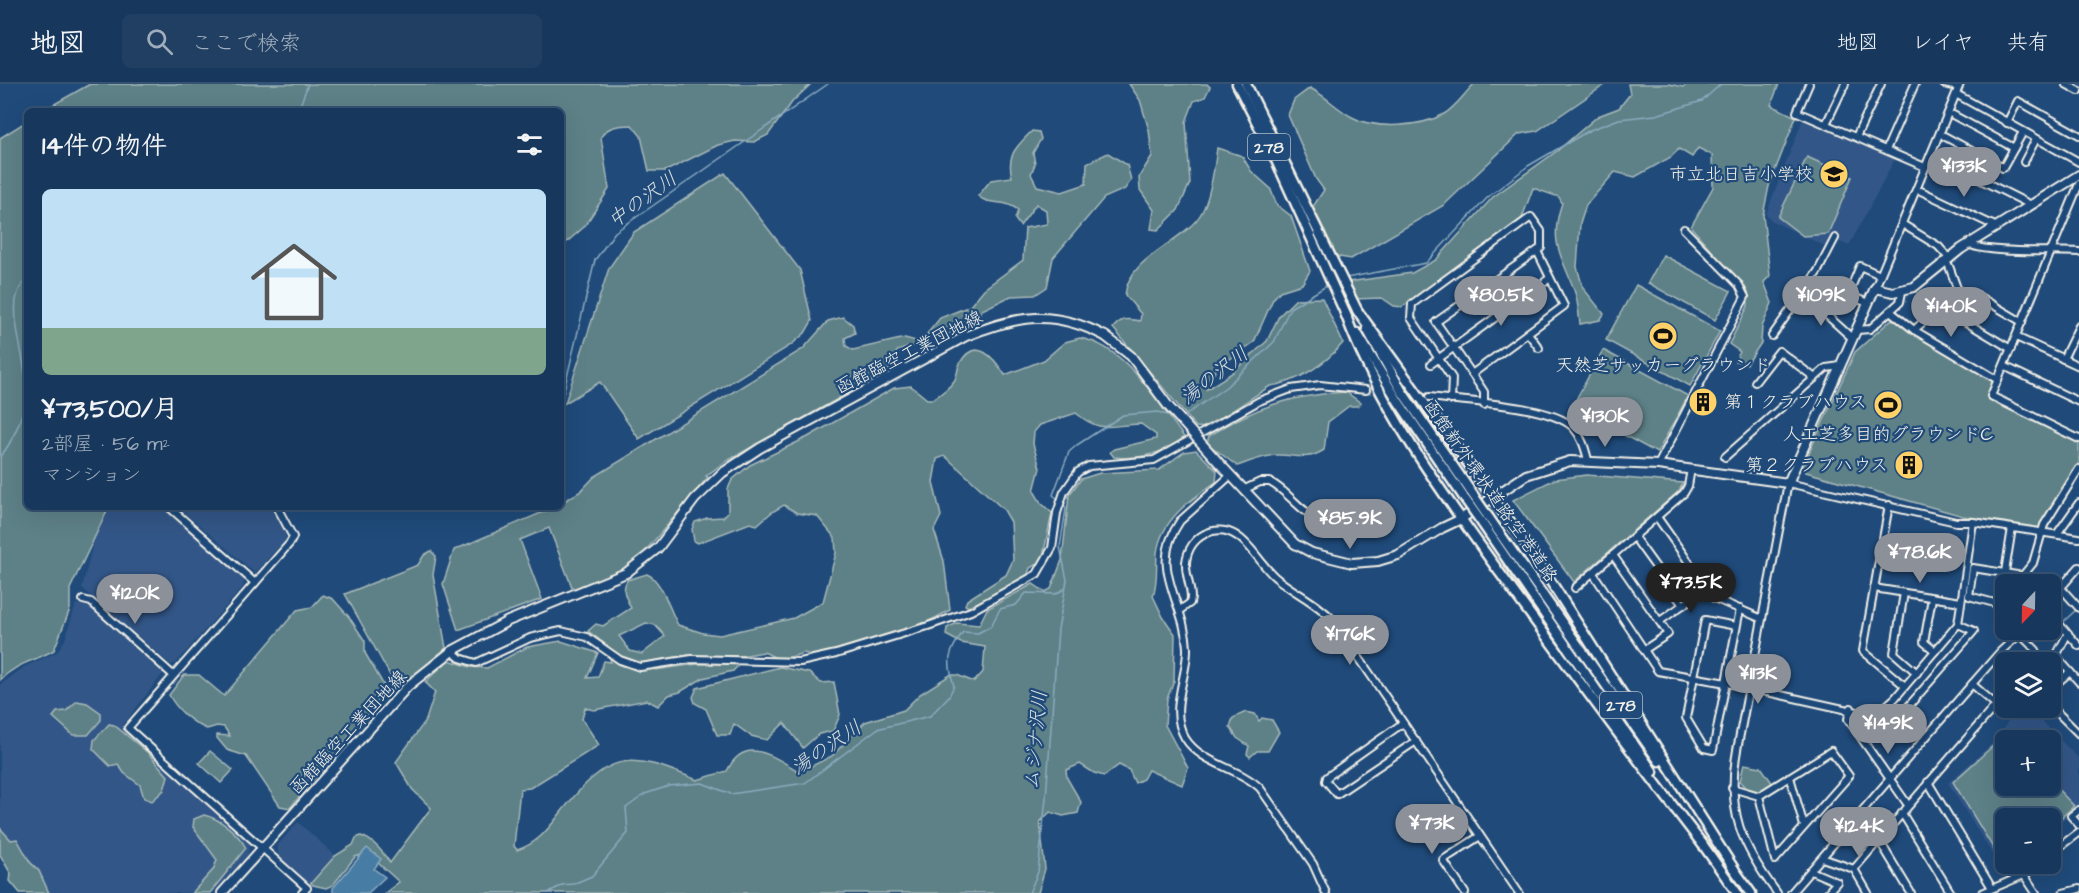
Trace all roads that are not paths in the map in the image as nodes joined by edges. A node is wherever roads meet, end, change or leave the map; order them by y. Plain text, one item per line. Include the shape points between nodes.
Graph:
1 (1237, 84) edge
2 (1246, 84) edge
3 (1809, 84) edge
4 (1845, 84) edge
5 (1881, 84) edge
6 (1915, 84) edge
7 (1944, 84) edge
8 (2066, 84) edge
9 (1958, 88) edge
10 (2079, 91) edge
11 (1953, 115) dead end
12 (2007, 123) junction
13 (1826, 124) junction
14 (2023, 132) junction
15 (2079, 135) edge
16 (1944, 136) dead end
17 (1856, 137) junction
18 (2036, 139) junction
19 (2014, 148) junction
20 (1886, 150) junction
21 (1935, 157) dead end
22 (2024, 162) dead end
23 (2079, 162) edge
24 (1925, 167) junction
25 (2079, 175) edge
26 (2079, 184) edge
27 (1921, 190) dead end
28 (2031, 205) junction
29 (1302, 208) junction
30 (1902, 224) junction
31 (1997, 227) junction
32 (1684, 229) dead end
33 (1835, 238) dead end
34 (1970, 244) junction
35 (2052, 250) junction
36 (1537, 251) junction
37 (2079, 252) edge
38 (1950, 263) junction
39 (1880, 275) junction
40 (1550, 278) junction
41 (1875, 288) junction
42 (1902, 291) junction
43 (1800, 298) junction
44 (1962, 302) junction
45 (1868, 303) junction
46 (1944, 309) junction
47 (1890, 311) junction
48 (2022, 322) junction
49 (2079, 326) edge
50 (1369, 328) junction
51 (1857, 330) junction
52 (1914, 330) junction
53 (1528, 333) junction
54 (1355, 335) junction
55 (1772, 336) dead end
56 (2016, 337) junction
57 (1853, 339) junction
58 (1453, 347) junction
59 (1539, 348) dead end
60 (2011, 349) junction
61 (1438, 358) junction
62 (2063, 359) junction
63 (1431, 364) dead end
64 (1841, 366) junction
65 (2004, 366) junction
66 (2079, 366) edge
67 (1472, 374) junction
68 (1815, 378) junction
69 (1998, 380) junction
70 (1755, 382) dead end
71 (1366, 390) tunnel mouth
72 (1429, 397) tunnel mouth
73 (1451, 400) junction
74 (2079, 402) edge
75 (1484, 405) junction
76 (2079, 439) edge
77 (1725, 458) dead end
78 (1588, 460) junction
79 (1658, 465) junction
80 (1691, 469) junction
81 (2079, 469) edge
82 (1231, 475) junction
83 (1788, 483) junction
84 (1245, 489) junction
85 (1468, 495) junction
86 (1492, 497) junction
87 (2079, 503) edge
88 (1889, 505) junction
89 (172, 510) edge
90 (279, 510) edge
91 (1350, 510) dead end
92 (1657, 517) junction
93 (1461, 519) junction
94 (1486, 520) junction
95 (1973, 522) junction
96 (2012, 528) junction
97 (2042, 532) junction
98 (2057, 534) junction
99 (1634, 537) junction
100 (2079, 537) edge
101 (1613, 555) junction
102 (2079, 567) edge
103 (2006, 572) junction
104 (1593, 573) junction
105 (2014, 574) edge
106 (2025, 574) edge
107 (255, 583) junction
108 (1575, 588) dead end
109 (1707, 588) junction
110 (1874, 588) junction
111 (2061, 588) joint
112 (1904, 593) junction
113 (1932, 598) junction
114 (83, 600) dead end
115 (1961, 602) junction
116 (1995, 603) edge
117 (1683, 605) junction
118 (2078, 607) edge
119 (1740, 609) junction
120 (1180, 610) junction
121 (1762, 619) junction
122 (1660, 621) junction
123 (1958, 624) junction
124 (1736, 626) junction
125 (2061, 626) edge
126 (2068, 633) junction
127 (2014, 640) edge
128 (2028, 640) edge
129 (2079, 646) edge
130 (1644, 650) junction
131 (452, 651) junction
132 (1935, 651) junction
133 (2035, 652) edge
134 (2070, 672) junction
135 (1917, 673) junction
136 (173, 675) junction
137 (1694, 677) junction
138 (2061, 680) edge
139 (1726, 682) junction
140 (2079, 682) edge
141 (1972, 684) junction
142 (1905, 686) junction
143 (1749, 687) junction
144 (1994, 704) joint
145 (1851, 708) junction
146 (1875, 716) junction
147 (2061, 716) edge
148 (1403, 723) junction
149 (2079, 734) edge
150 (1416, 741) junction
151 (1790, 777) junction
152 (1890, 779) junction
153 (1928, 782) junction
154 (1732, 788) junction
155 (1759, 796) junction
156 (1908, 805) junction
157 (2079, 810) edge
158 (1902, 813) junction
159 (2079, 825) edge
160 (1804, 826) junction
161 (2079, 832) edge
162 (1480, 836) junction
163 (1879, 840) junction
164 (1704, 845) junction
165 (2061, 846) edge
166 (263, 848) junction
167 (1822, 858) junction
168 (1734, 869) junction
169 (1854, 869) junction
170 (1810, 871) junction
171 (2024, 875) joint
172 (1992, 888) junction
173 (2079, 889) edge
174 (222, 893) edge
175 (302, 893) edge
176 (1326, 893) edge
177 (1465, 893) edge
178 (1519, 893) edge
179 (1737, 893) edge
180 (1751, 893) edge
181 (1777, 893) edge
182 (1791, 893) edge
183 (1827, 893) edge
184 (1868, 893) edge
185 (1911, 893) edge
186 (1951, 893) edge
187 (1982, 893) edge
188 (2036, 893) edge
189 (2063, 893) edge

1 - 29 highway, 278
2 - 29 highway, 278
3 - 13 street via 1797,112
4 - 13 street
5 - 17 street
6 - 20 street
7 - 9 street
8 - 10 street
9 - 12 street
9 - 24 street
11 - 19 street
12 - 14 street
12 - 15 street via 2019,101
13 - 17 street
14 - 18 street
14 - 19 street
16 - 19 street via 2003,168
17 - 20 street
18 - 22 street
18 - 23 street
20 - 24 street
21 - 28 street
24 - 30 street
25 - 28 main road
26 - 35 street
27 - 31 street
28 - 31 main road
29 - 50 highway, 278
29 - 54 highway, 278
30 - 38 street via 1938,246
30 - 39 street
31 - 34 main road
32 - 79 street via 1739,285 1744,297
33 - 43 street
34 - 35 street via 1976,248
34 - 38 main road
35 - 37 street
35 - 48 street
36 - 40 street
36 - 58 street via 1436,322
36 - 61 street via 1541,248 1541,231 1531,217 1412,304 1411,318
38 - 42 main road
38 - 44 street
39 - 41 street
39 - 45 street via 1860,266 1848,295
40 - 53 street via 1564,306
40 - 58 street
41 - 42 main road
41 - 45 main road
42 - 47 street via 1900,302
43 - 55 street
43 - 57 street via 1818,307
44 - 46 street
44 - 48 street via 1978,296
45 - 51 main road
46 - 52 street
46 - 60 street
47 - 51 street via 1870,329
47 - 52 street
48 - 56 street
49 - 62 street
50 - 85 highway, 函館新外環状道路;空港道路 / 278 via 1401,390
50 - 86 highway
51 - 57 main road
52 - 69 street
53 - 59 street
53 - 67 street
54 - 85 highway, 函館新外環状道路;空港道路 / 278
54 - 93 highway via 1385,400
56 - 60 street
56 - 62 street
57 - 64 main road
58 - 61 street
58 - 67 street
60 - 65 street
61 - 63 street
61 - 73 street via 1452,378
62 - 66 street
64 - 68 street via 1828,367
64 - 83 main road
65 - 69 street
65 - 74 street
67 - 75 street via 1484,392
68 - 70 street via 1779,351
68 - 77 street
69 - 76 street via 1991,396 1997,401
71 - 131 street via 1311,386 1274,394 1154,460 1089,466 1070,482 1061,498 1050,555 1030,580 961,616 818,659 692,659 640,667 620,660 587,637 561,631 530,638 476,663
72 - 73 street
73 - 75 street
75 - 78 street via 1536,411 1562,419 1581,438
78 - 79 main road, 函館臨空工業団地線
78 - 86 main road, 函館臨空工業団地線 via 1570,461 1526,475
79 - 80 main road, 函館臨空工業団地線
80 - 83 main road, 函館臨空工業団地線
80 - 92 street via 1686,490
81 - 97 street
82 - 84 main road, 函館臨空工業団地線
82 - 120 street via 1180,521 1171,538 1166,571
82 - 131 main road, 函館臨空工業団地線, bridge via 1169,407 1131,356 1105,336 1076,323 1028,317 998,323 966,336 722,472 695,499 658,548 626,573 507,621
83 - 88 street
83 - 121 street
84 - 91 street via 1270,482 1298,508 1313,516 1334,517
84 - 93 main road, 函館臨空工業団地線 via 1295,544 1312,554 1352,563 1398,555
85 - 94 highway, 函館新外環状道路;空港道路 / 278, bridge
86 - 93 main road, 函館臨空工業団地線
86 - 168 highway via 1614,676
87 - 98 street
88 - 95 street via 1956,522
88 - 110 street
89 - 107 street
90 - 107 street via 293,537
92 - 99 street
92 - 109 street
93 - 164 highway via 1586,694
94 - 164 highway, 函館新外環状道路;空港道路 / 278
94 - 168 highway, 函館新外環状道路;空港道路 / 278
95 - 96 street
95 - 115 street
96 - 97 street
96 - 103 street
97 - 98 street
97 - 106 street via 2033,563
98 - 100 street
99 - 101 street
99 - 117 street
101 - 104 street
101 - 122 street
102 - 111 street
103 - 105 street
103 - 116 street via 1974,567 1969,594
104 - 108 street
104 - 130 street
107 - 136 street
109 - 117 street
109 - 119 street via 1714,598
110 - 112 street
110 - 142 street via 1863,651
111 - 118 street
112 - 113 street
112 - 135 street via 1894,652
113 - 115 street
113 - 132 street via 1924,642
114 - 136 street via 91,602
115 - 123 street
117 - 122 street
119 - 121 street
119 - 124 street
120 - 148 street via 1191,598 1186,568 1191,545 1208,531 1237,536 1276,578 1334,621
120 - 176 street via 1187,653 1178,706 1183,734 1199,753 1237,771 1260,788 1313,864
121 - 143 street
122 - 130 street via 1668,634
123 - 132 street
123 - 146 street via 1974,631 1893,724
124 - 137 street via 1705,620
124 - 139 street
125 - 126 street
126 - 129 street
126 - 134 street via 2056,656
127 - 141 street
128 - 133 street
130 - 137 street via 1658,670
131 - 166 main road, 函館臨空工業団地線 via 408,686
132 - 135 street
134 - 138 street
134 - 140 street
135 - 142 street
136 - 166 street via 128,728
137 - 139 street
137 - 139 street via 1686,718 1704,748 1713,750
139 - 143 street
141 - 144 street
141 - 152 street
142 - 146 street
143 - 145 street
143 - 154 street
144 - 153 street
145 - 146 street
145 - 152 street via 1848,719
147 - 149 street
148 - 150 street
148 - 150 street via 1326,781 1337,794
150 - 162 street
151 - 155 street
151 - 160 street
151 - 160 street via 1831,751 1849,776
152 - 156 street
152 - 167 street
153 - 156 street
153 - 172 street
154 - 155 street
154 - 181 street via 1746,847
155 - 160 street via 1776,860
156 - 158 street
157 - 159 street via 2072,816
158 - 163 street
158 - 186 street
161 - 165 street
162 - 177 street via 1443,860
162 - 178 street
163 - 169 street
163 - 185 street
164 - 179 highway, 函館新外環状道路;空港道路 / 278
166 - 174 main road, 函館臨空工業団地線
166 - 175 street via 307,888
167 - 169 street
167 - 170 street
168 - 180 highway, 函館新外環状道路;空港道路 / 278
169 - 184 street
170 - 182 street
170 - 183 street via 1837,882
171 - 172 street
171 - 188 street
172 - 187 street
173 - 189 street

